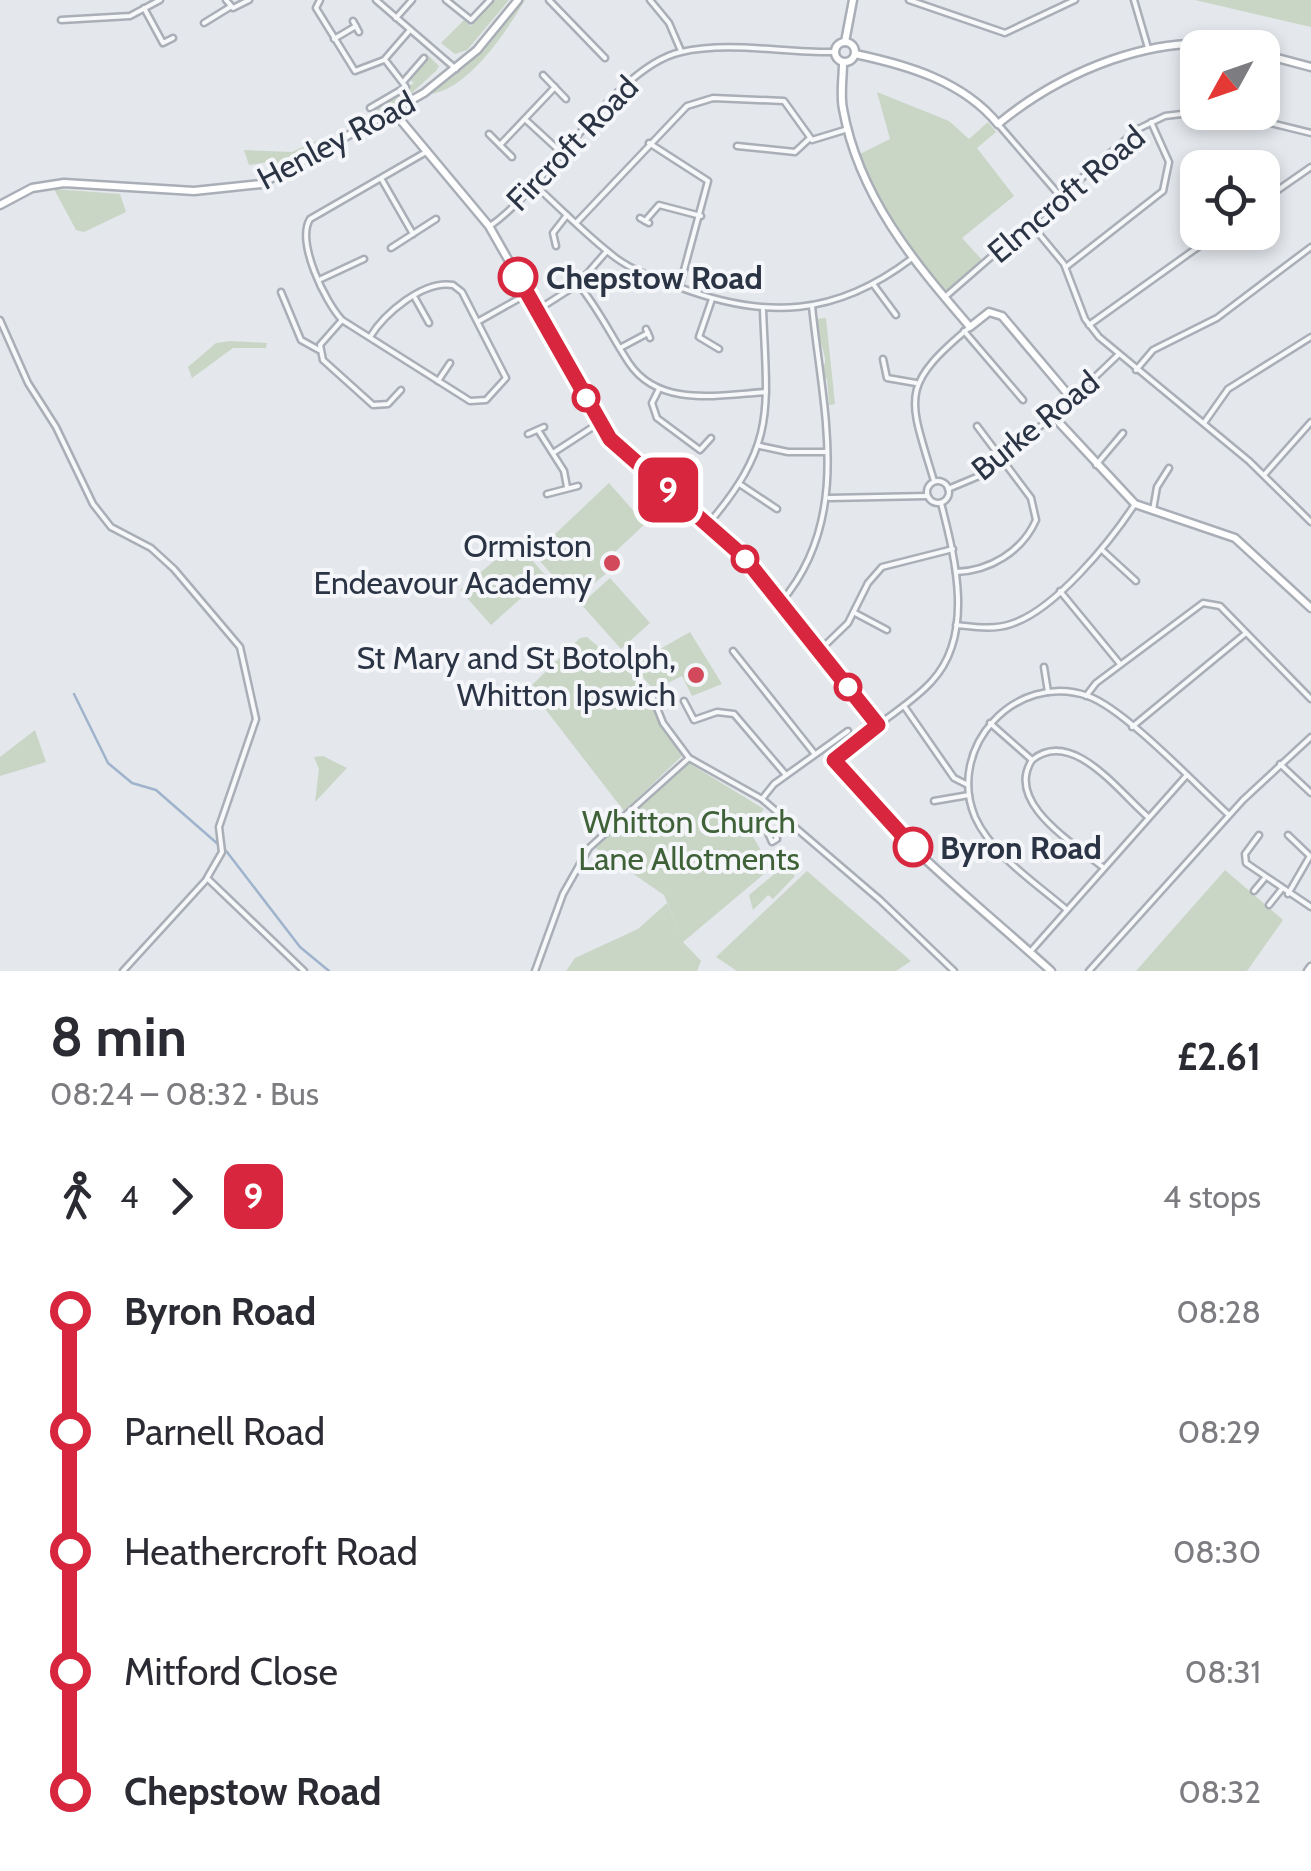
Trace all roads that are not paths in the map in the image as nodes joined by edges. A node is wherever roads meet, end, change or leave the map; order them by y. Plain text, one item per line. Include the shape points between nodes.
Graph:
1 (160, 0) edge
2 (226, 0) edge
3 (249, 0) edge
4 (320, 0) edge
5 (376, 0) edge
6 (412, 0) edge
7 (446, 0) edge
8 (490, 0) edge
9 (518, 0) edge
10 (549, 0) edge
11 (650, 0) edge
12 (663, 0) edge
13 (853, 0) edge
14 (911, 0) edge
15 (1075, 0) edge
16 (1134, 0) edge
17 (657, 6) junction
18 (230, 7) junction
19 (144, 8) junction
20 (396, 18) junction
21 (61, 20) dead end
22 (204, 23) dead end
23 (356, 26) dead end
24 (410, 30) junction
25 (173, 38) dead end
26 (334, 39) junction
27 (845, 42) junction
28 (1180, 45) edge
29 (1148, 48) junction
30 (681, 52) junction
31 (834, 52) junction
32 (855, 54) junction
33 (424, 58) dead end
34 (605, 58) dead end
35 (1280, 59) edge
36 (384, 60) junction
37 (843, 63) junction
38 (1311, 67) edge
39 (456, 69) junction
40 (543, 75) dead end
41 (404, 80) junction
42 (555, 87) junction
43 (566, 99) dead end
44 (370, 108) dead end
45 (393, 110) junction
46 (1180, 116) edge
47 (526, 120) junction
48 (1151, 122) junction
49 (998, 124) junction
50 (1280, 125) edge
51 (848, 130) junction
52 (1311, 132) edge
53 (489, 134) dead end
54 (809, 139) junction
55 (648, 143) junction
56 (500, 145) junction
57 (738, 146) dead end
58 (426, 152) junction
59 (564, 154) junction
60 (512, 157) dead end
61 (1311, 166) edge
62 (382, 180) junction
63 (536, 186) junction
64 (1280, 188) edge
65 (1060, 196) junction
66 (0, 205) edge
67 (568, 215) junction
68 (701, 216) junction
69 (436, 219) dead end
70 (645, 220) dead end
71 (576, 223) junction
72 (1030, 223) junction
73 (489, 226) junction
74 (412, 234) junction
75 (556, 246) dead end
76 (391, 248) dead end
77 (1311, 248) edge
78 (1194, 250) edge
79 (607, 251) junction
80 (911, 258) junction
81 (364, 259) dead end
82 (1066, 268) junction
83 (321, 279) junction
84 (578, 284) junction
85 (873, 284) junction
86 (680, 287) junction
87 (527, 294) junction
88 (280, 296) dead end
89 (945, 297) junction
90 (415, 298) junction
91 (712, 299) junction
92 (812, 306) junction
93 (764, 308) junction
94 (536, 310) junction
95 (896, 315) dead end
96 (0, 320) edge
97 (342, 320) junction
98 (478, 321) junction
99 (429, 323) dead end
100 (1088, 325) junction
101 (967, 329) junction
102 (648, 333) dead end
103 (1311, 336) edge
104 (370, 337) junction
105 (620, 348) junction
106 (719, 348) dead end
107 (319, 350) junction
108 (1118, 355) junction
109 (882, 359) dead end
110 (450, 363) dead end
111 (1136, 370) junction
112 (438, 381) junction
113 (916, 383) junction
114 (659, 389) junction
115 (401, 390) dead end
116 (766, 392) junction
117 (396, 396) junction
118 (1072, 399) junction
119 (403, 400) dead end
120 (1023, 400) dead end
121 (1053, 416) junction
122 (599, 422) junction
123 (1311, 422) edge
124 (1203, 425) junction
125 (977, 426) dead end
126 (528, 434) dead end
127 (1122, 434) dead end
128 (711, 438) dead end
129 (760, 446) junction
130 (826, 452) junction
131 (552, 454) junction
132 (1002, 460) junction
133 (1096, 465) junction
134 (1169, 468) dead end
135 (1264, 475) junction
136 (934, 482) junction
137 (741, 485) junction
138 (578, 486) dead end
139 (567, 487) junction
140 (948, 489) junction
141 (547, 494) dead end
142 (927, 496) junction
143 (828, 498) junction
144 (941, 503) junction
145 (1135, 504) junction
146 (777, 509) dead end
147 (1153, 513) junction
148 (1311, 522) edge
149 (709, 523) junction
150 (952, 549) junction
151 (1102, 550) junction
152 (956, 572) junction
153 (1136, 581) dead end
154 (1059, 590) junction
155 (781, 602) junction
156 (1311, 608) edge
157 (855, 613) junction
158 (956, 625) junction
159 (886, 630) dead end
160 (1246, 633) junction
161 (733, 650) dead end
162 (820, 651) junction
163 (1120, 664) junction
164 (1044, 666) dead end
165 (1048, 692) junction
166 (1086, 696) junction
167 (652, 698) dead end
168 (1311, 699) edge
169 (684, 702) dead end
170 (904, 706) junction
171 (990, 723) junction
172 (878, 725) junction
173 (1132, 727) junction
174 (848, 731) dead end
175 (1311, 737) edge
176 (826, 752) junction
177 (814, 753) junction
178 (688, 758) junction
179 (834, 760) junction
180 (1032, 760) junction
181 (1280, 764) junction
182 (786, 775) junction
183 (1186, 776) junction
184 (968, 785) junction
185 (1311, 793) edge
186 (969, 795) junction
187 (762, 798) junction
188 (934, 801) dead end
189 (1229, 815) junction
190 (1148, 818) junction
191 (782, 829) dead end
192 (776, 833) dead end
193 (1259, 835) dead end
194 (1288, 836) dead end
195 (1104, 868) junction
196 (208, 878) junction
197 (1264, 879) junction
198 (1281, 890) junction
199 (1254, 891) dead end
200 (1288, 894) junction
201 (1269, 905) dead end
202 (1311, 907) edge
203 (1066, 910) junction
204 (1030, 952) junction
205 (123, 971) edge
206 (304, 971) edge
207 (535, 971) edge
208 (954, 971) edge
209 (1051, 971) edge
210 (1089, 971) edge

1 - 19 street
2 - 18 street
3 - 18 street
4 - 26 street via 315,7
5 - 20 street
6 - 20 street
7 - 8 street via 471,20
9 - 39 street, Henley Road
10 - 34 street
11 - 17 street
12 - 17 street
13 - 27 street
14 - 15 street via 1005,33
16 - 29 street
17 - 30 street
18 - 22 street
19 - 21 street via 107,20
19 - 25 street via 164,43
20 - 24 street
23 - 26 street
24 - 36 street
24 - 39 street
26 - 36 street via 355,71
27 - 31 street
27 - 32 street
28 - 29 street
29 - 49 street via 1037,96
30 - 31 street, Fircroft Road
30 - 59 street, Fircroft Road via 637,74
31 - 37 street
32 - 37 street
32 - 49 street via 905,66 957,90
33 - 41 street
35 - 38 street
36 - 41 street
37 - 51 street
39 - 45 street, Henley Road
40 - 42 street
41 - 44 street via 405,88
42 - 43 street
42 - 47 street
45 - 58 street
45 - 66 street, Henley Road via 254,187 130,190 64,183 32,188
46 - 48 street, Elmcroft Road
47 - 56 street
47 - 59 street
48 - 65 street, Elmcroft Road
48 - 82 street via 1168,162 1163,191
49 - 65 street
50 - 52 street
51 - 54 street
51 - 80 street via 882,214
53 - 56 street
54 - 55 street via 784,101 713,98 683,108
54 - 57 street via 795,152
55 - 68 street via 705,176
55 - 71 street
56 - 60 street
58 - 62 street
58 - 73 street
59 - 63 street, Fircroft Road
61 - 64 street
62 - 74 street
62 - 83 street via 308,222 305,238
63 - 67 street
63 - 73 street, Fircroft Road
65 - 72 street, Elmcroft Road
67 - 71 street
67 - 75 street via 553,233
68 - 70 street via 660,205
68 - 86 street
69 - 74 street
71 - 79 street
72 - 82 street
72 - 89 street, Elmcroft Road
73 - 87 street
74 - 76 street
77 - 111 street via 1217,318 1153,350
78 - 100 street
79 - 84 street
79 - 86 street
80 - 85 street
80 - 89 street
81 - 83 street
82 - 100 street
83 - 97 street
84 - 94 street
84 - 105 street
85 - 92 street
85 - 95 street
86 - 91 street
87 - 94 street
87 - 98 street
88 - 107 street via 302,342
89 - 101 street
90 - 98 street via 453,285
90 - 99 street
90 - 104 street via 384,317
91 - 93 street
91 - 106 street via 699,334
92 - 93 street
92 - 130 street
93 - 116 street
94 - 122 street
96 - 196 street via 93,504 111,526 174,569 240,647 256,719 219,827 222,852
97 - 104 street
97 - 107 street
98 - 112 street via 505,370 503,385 474,402
100 - 108 street
101 - 113 street
101 - 118 street via 994,311
101 - 120 street
102 - 105 street
103 - 124 street via 1228,389
104 - 112 street
105 - 114 street via 634,370
107 - 117 street via 368,402 384,406
108 - 111 street
108 - 118 street, Burke Road
109 - 113 street via 887,378
110 - 112 street
111 - 124 street
113 - 136 street via 914,410
114 - 116 street via 695,396
114 - 128 street via 652,403 657,418 700,450
115 - 117 street
116 - 129 street
117 - 119 street
118 - 121 street, Burke Road
121 - 132 street, Burke Road
121 - 133 street
122 - 131 street
122 - 149 street via 620,450
123 - 135 street
124 - 135 street
125 - 132 street
126 - 131 street via 541,429
127 - 133 street
129 - 130 street
129 - 137 street
130 - 143 street
131 - 139 street
132 - 140 street, Burke Road
132 - 152 street via 1033,501 1035,524 998,561
133 - 145 street
134 - 147 street via 1156,489
135 - 148 street
136 - 140 street
136 - 142 street
137 - 146 street
137 - 149 street
138 - 139 street
139 - 141 street via 556,497
140 - 144 street
142 - 143 street
142 - 144 street
143 - 155 street via 820,540
144 - 150 street
145 - 147 street
145 - 151 street
147 - 156 street via 1235,538
149 - 155 street
150 - 152 street
150 - 157 street via 882,566
151 - 153 street
151 - 154 street
152 - 158 street
154 - 158 street via 1010,625
154 - 163 street
155 - 162 street
157 - 159 street
157 - 162 street
158 - 170 street via 942,667
160 - 163 street via 1215,603 1199,603
160 - 168 street
160 - 173 street
161 - 177 street
162 - 172 street
163 - 166 street
164 - 165 street
165 - 166 street
165 - 171 street via 1014,703
166 - 173 street
167 - 178 street
169 - 182 street via 694,720 734,714
170 - 172 street
170 - 184 street via 954,778
171 - 180 street
171 - 184 street via 973,751
172 - 179 street
173 - 183 street
174 - 176 street
175 - 181 street
176 - 177 street
176 - 179 street
177 - 182 street
178 - 187 street
178 - 207 street via 589,848 563,894
179 - 204 street via 896,833
180 - 190 street via 1052,748 1070,750
180 - 195 street via 1024,780 1030,801
181 - 185 street
181 - 189 street
182 - 187 street
183 - 189 street
183 - 190 street
184 - 186 street
186 - 188 street
186 - 203 street via 989,840
187 - 208 street
189 - 210 street
190 - 195 street
191 - 192 street
193 - 197 street via 1244,858
194 - 200 street via 1310,856
195 - 203 street
196 - 205 street
196 - 206 street
197 - 198 street
197 - 199 street
198 - 200 street
198 - 201 street
200 - 202 street
203 - 204 street
204 - 209 street

